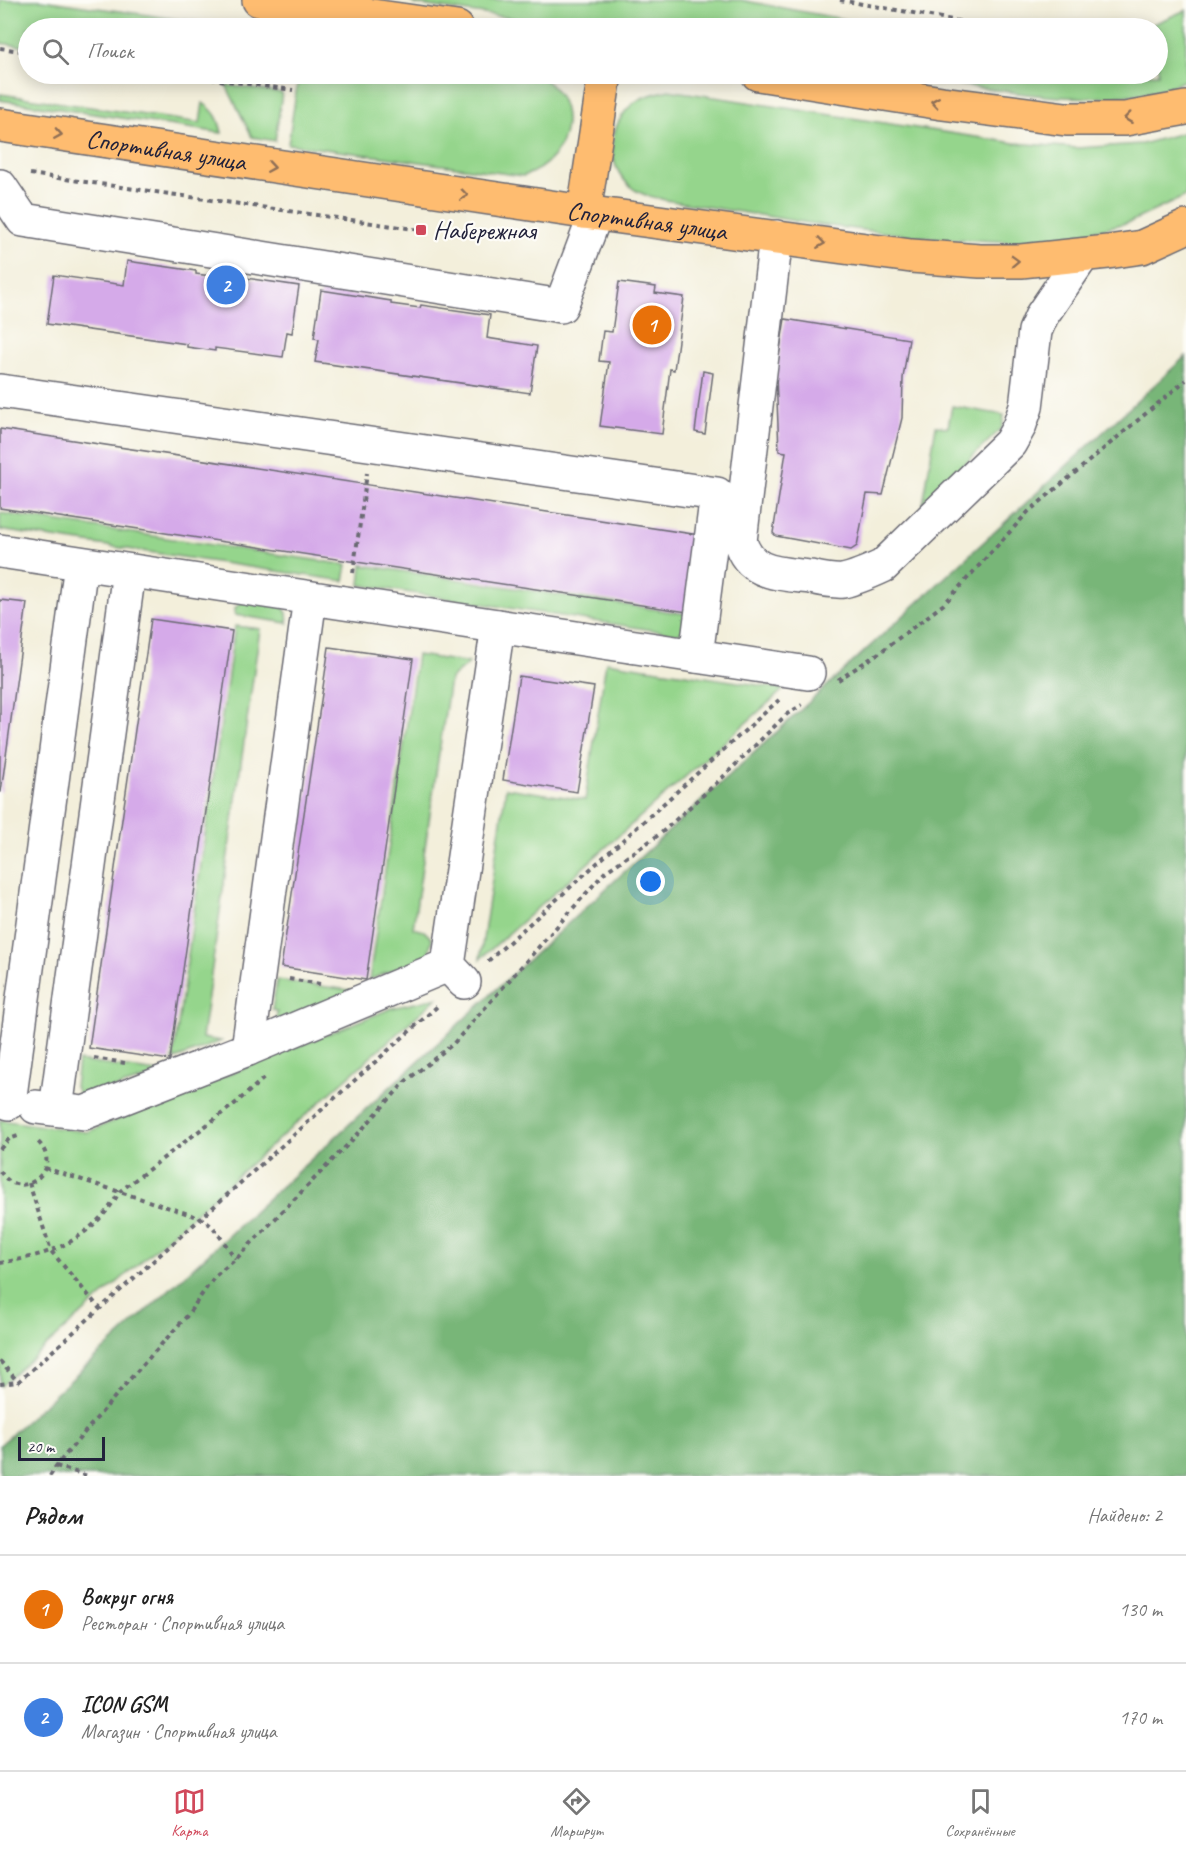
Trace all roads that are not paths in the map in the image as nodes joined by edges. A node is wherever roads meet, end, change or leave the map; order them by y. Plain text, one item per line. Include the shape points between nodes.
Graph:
1 (259, 0) edge
2 (394, 10) edge
3 (422, 18) edge
4 (604, 84) edge
5 (821, 84) edge
6 (1186, 108) edge
7 (0, 125) edge
8 (11, 180) edge
9 (590, 213) junction
10 (1186, 227) edge
11 (776, 237) junction
12 (1083, 255) junction
13 (0, 391) edge
14 (0, 551) edge
15 (81, 564) junction
16 (129, 571) junction
17 (310, 598) junction
18 (498, 626) junction
19 (696, 656) junction
20 (816, 686) road end
21 (7, 1058) edge
22 (259, 1061) junction
23 (62, 1066) junction
24 (4, 1102) edge
25 (56, 1109) junction

1 - 2 main road
2 - 3 main road
4 - 9 main road
6 -> 5 main road via 1125,119 1066,119
7 -> 9 main road, Спортивная улица
8 - 9 lane via 23,220 561,306
9 - 11 main road, Спортивная улица
10 - 12 main road, Спортивная улица via 1143,247
11 -> 12 main road, Спортивная улица via 911,256 980,261
11 - 12 lane via 740,541 753,564 768,572 840,581 883,566 1010,443 1026,407 1035,332 1042,315
13 - 19 lane via 717,494
14 - 15 lane
15 - 16 lane
15 - 21 lane
16 - 17 lane
16 - 23 lane
17 - 18 lane
17 - 22 lane
18 - 19 lane
18 - 22 lane via 456,974
19 - 20 lane
21 - 23 lane
21 - 24 lane
22 - 25 lane via 84,1113
23 - 25 lane
24 - 25 lane

